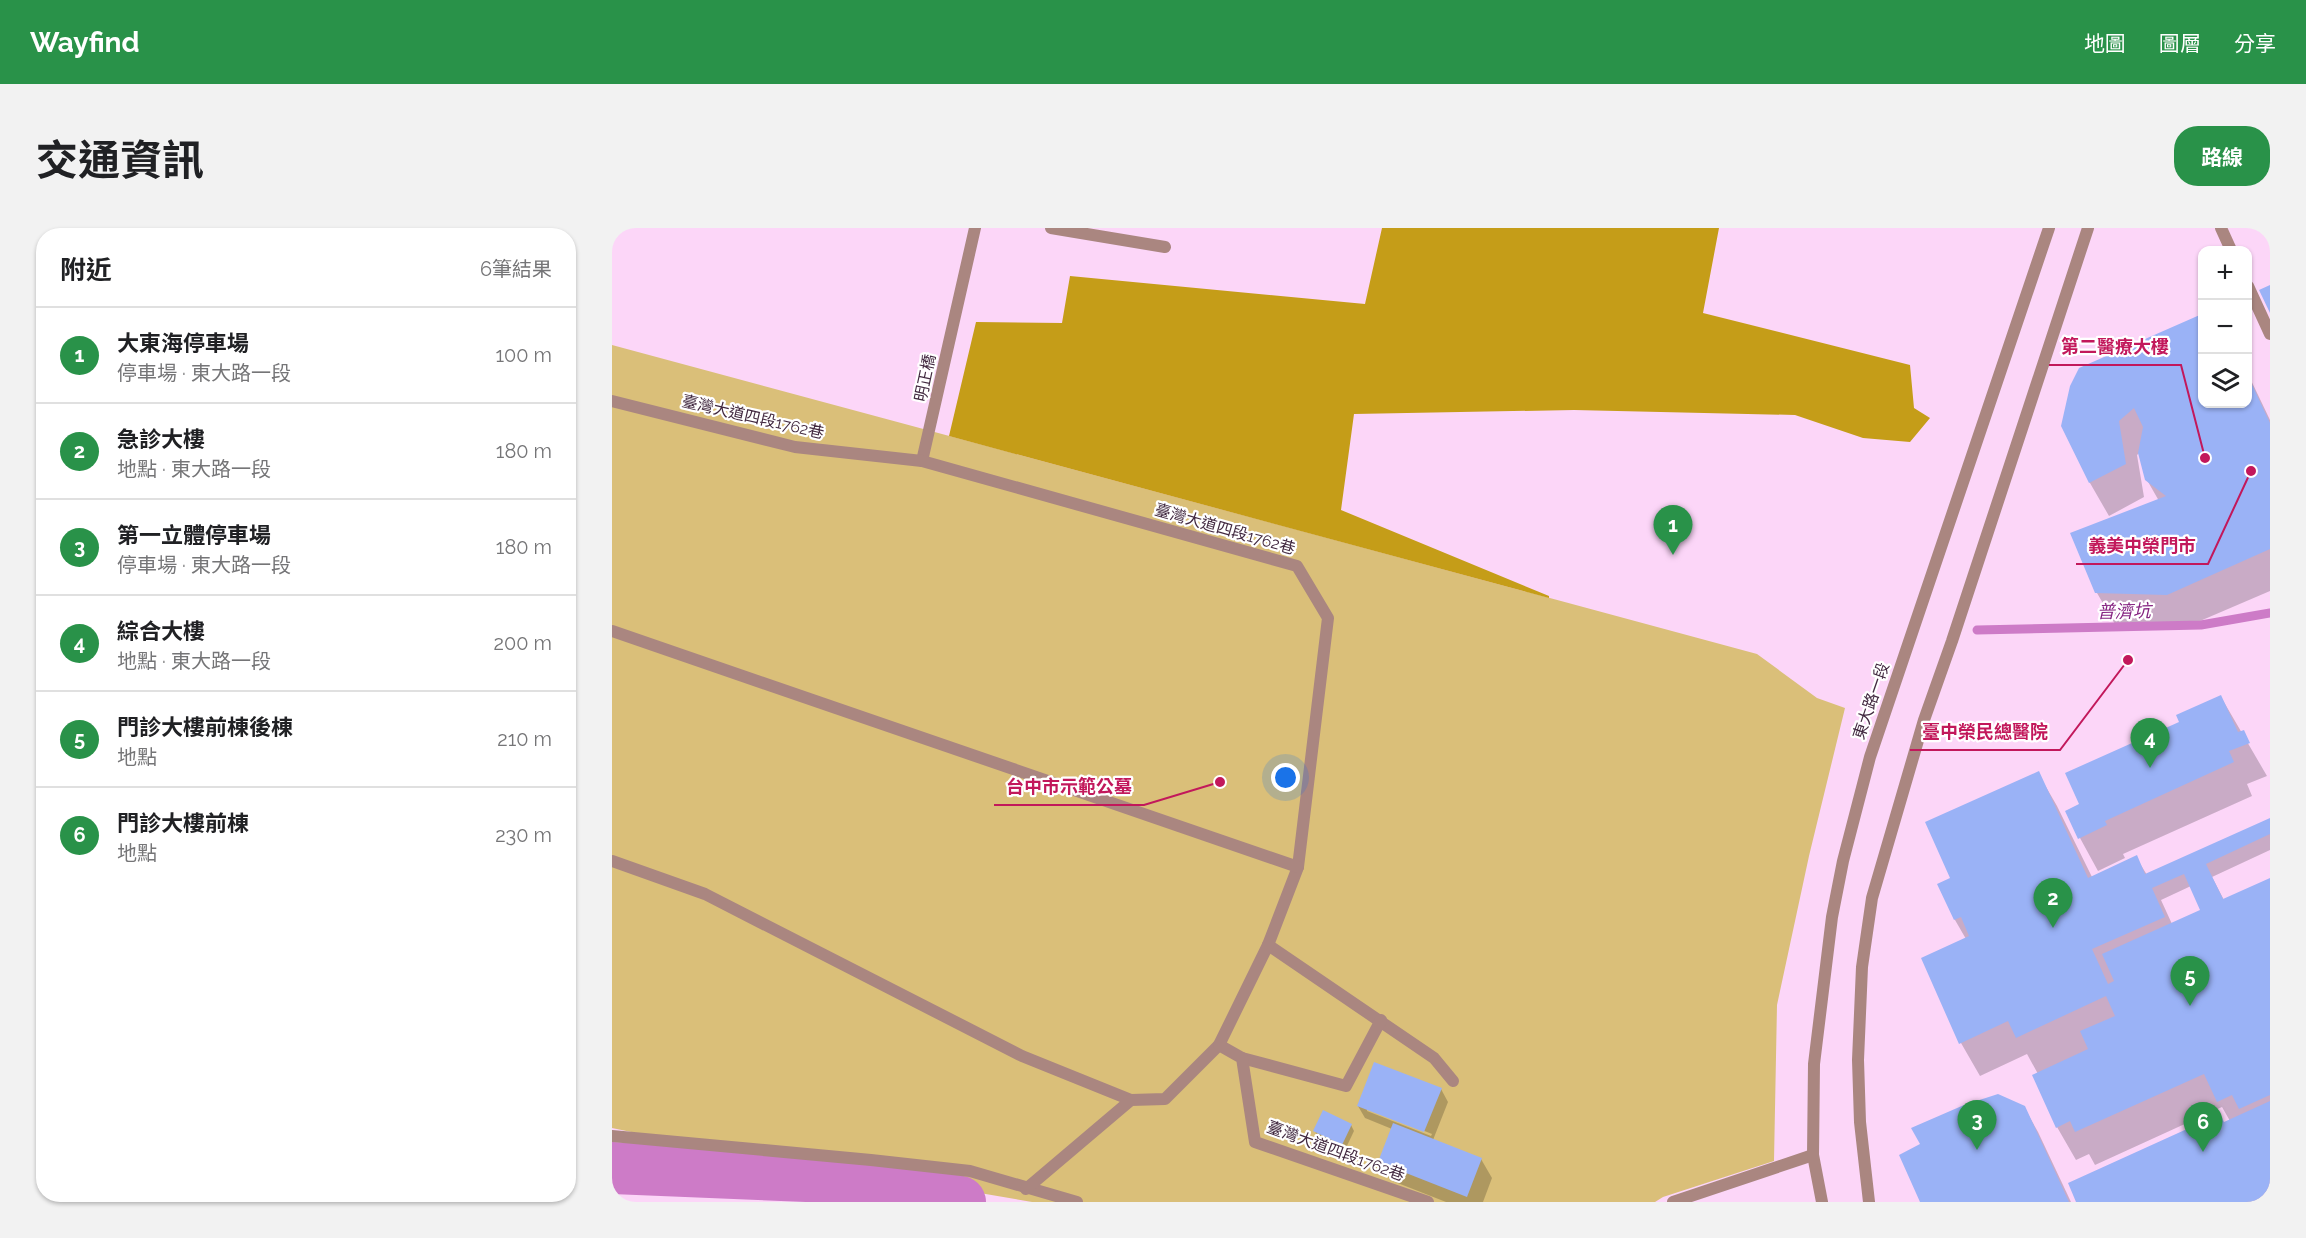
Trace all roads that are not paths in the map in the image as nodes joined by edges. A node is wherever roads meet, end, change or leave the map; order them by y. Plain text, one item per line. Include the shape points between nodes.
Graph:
1 (975, 228) edge
2 (1051, 228) edge
3 (2049, 228) edge
4 (2088, 228) edge
5 (2221, 228) edge
6 (2229, 246) edge
7 (1165, 247) dead end
8 (2252, 296) edge
9 (2270, 334) edge
10 (612, 401) edge
11 (922, 461) junction
12 (612, 631) edge
13 (612, 861) edge
14 (1298, 867) junction
15 (1268, 945) junction
16 (1381, 1020) junction
17 (1220, 1045) junction
18 (1242, 1058) junction
19 (1454, 1081) dead end
20 (1131, 1100) junction
21 (612, 1136) edge
22 (1813, 1155) junction
23 (1026, 1189) junction
24 (1077, 1202) edge
25 (1428, 1202) edge
26 (1673, 1202) edge
27 (1822, 1202) edge
28 (1869, 1202) edge

1 - 11 street, 明正橋
2 - 7 street
3 - 22 street, 東大路一段 via 1870,757 1832,917 1814,1064
4 - 28 street via 1924,720 1872,898 1862,967 1858,1060
5 - 6 street
8 - 9 street
10 - 11 street, 臺灣大道四段1762巷 via 795,447
11 - 14 street, 臺灣大道四段1762巷 via 1297,566 1328,618
12 - 14 street
13 - 20 street via 705,894 1022,1056
14 - 15 street, 臺灣大道四段1762巷
15 - 16 street
15 - 17 street, 臺灣大道四段1762巷
16 - 18 street via 1346,1086
16 - 19 street via 1434,1058
17 - 18 street
17 - 20 street, 臺灣大道四段1762巷 via 1165,1099
18 - 25 street, 臺灣大道四段1762巷 via 1255,1142
20 - 23 street
21 - 23 street via 970,1171
22 - 26 street
22 - 27 street, 東大路一段
23 - 24 street

